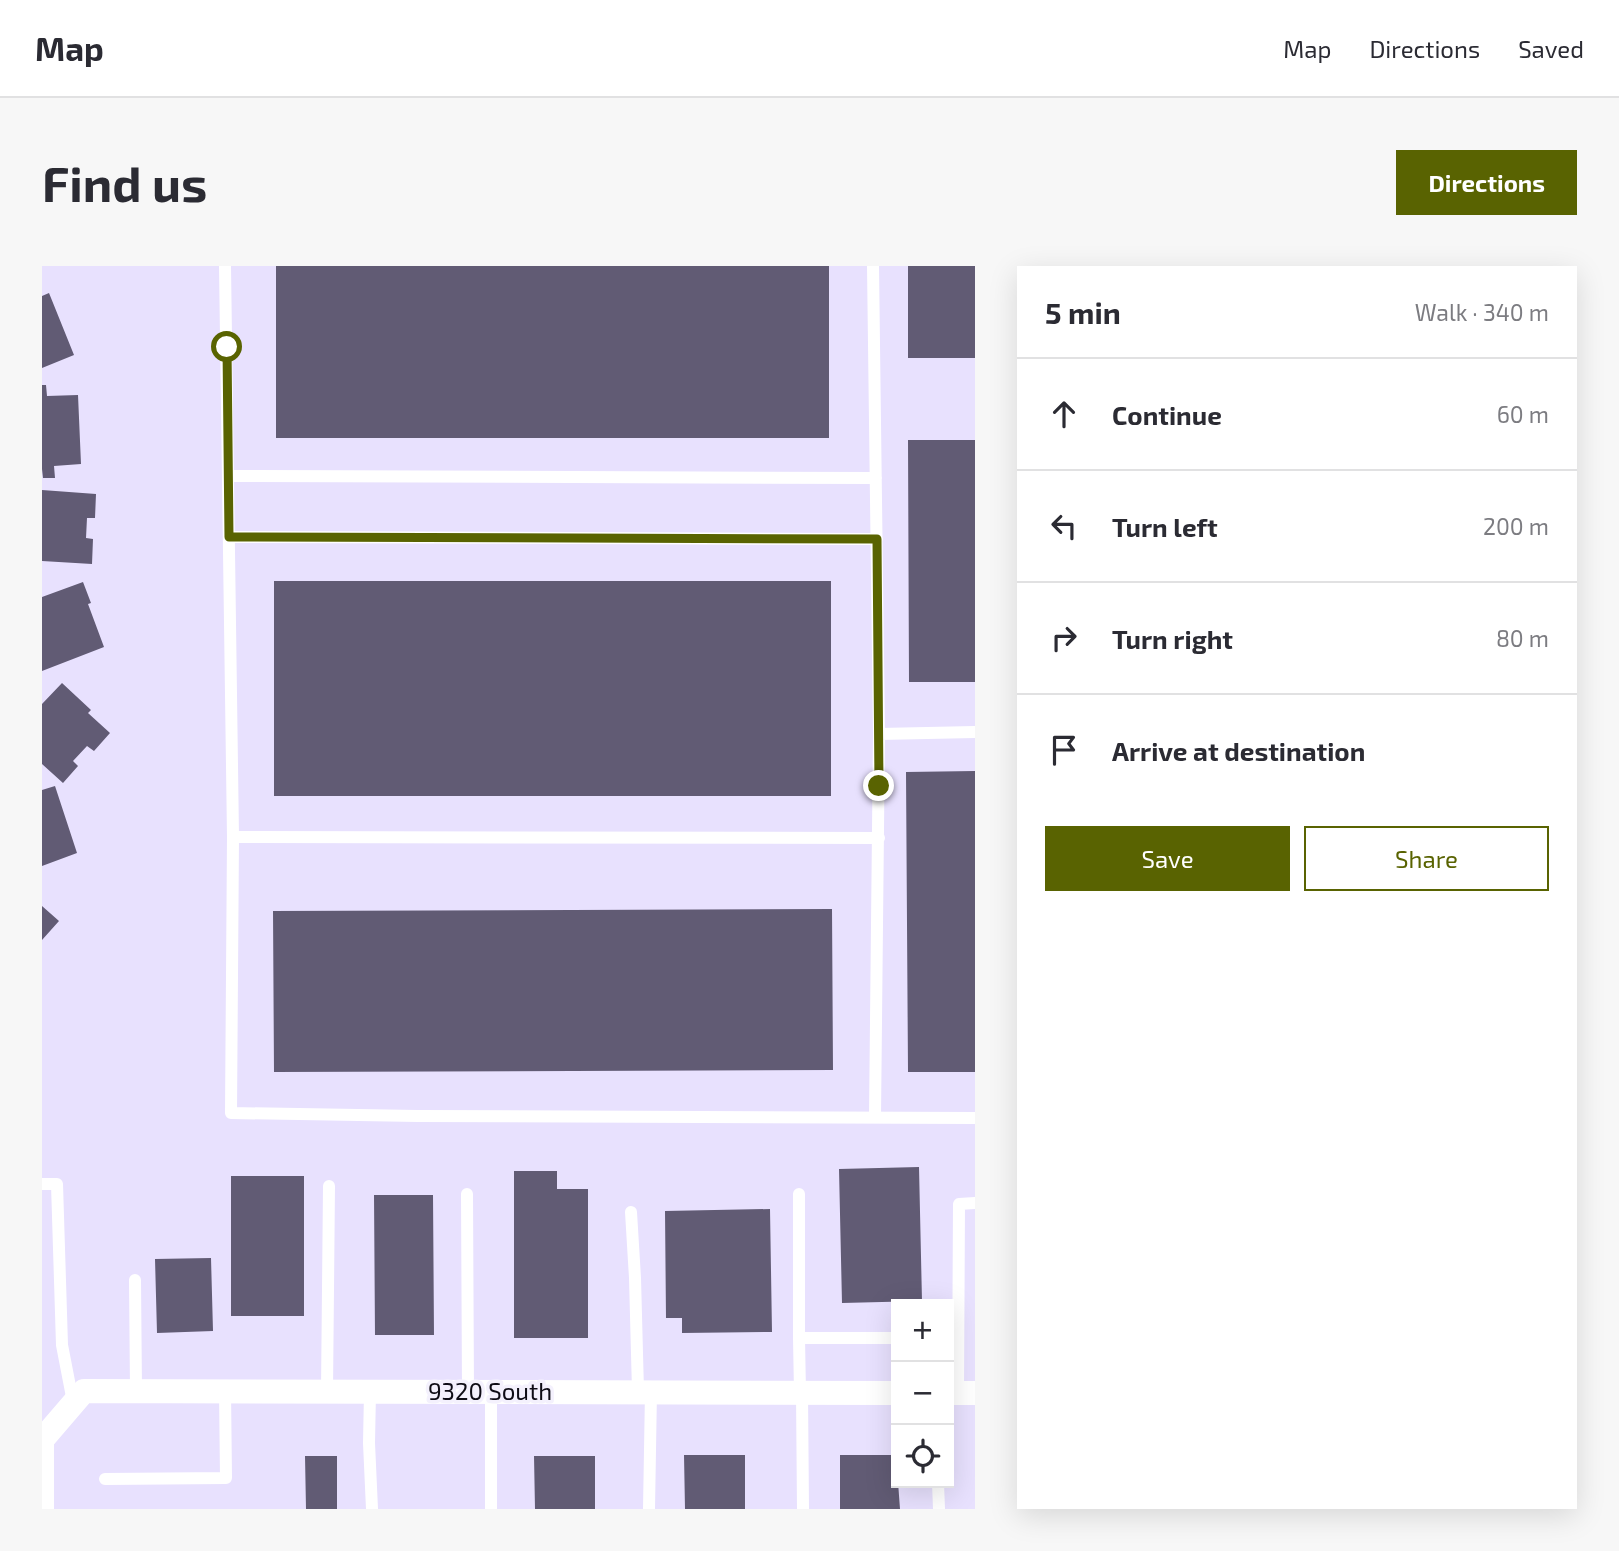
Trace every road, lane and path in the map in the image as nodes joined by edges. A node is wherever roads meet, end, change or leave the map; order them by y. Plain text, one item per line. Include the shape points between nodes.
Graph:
1 (225, 266) edge
2 (873, 266) edge
3 (228, 476) junction
4 (876, 478) junction
5 (229, 537) junction
6 (877, 539) junction
7 (975, 732) edge
8 (879, 734) junction
9 (233, 837) junction
10 (878, 838) junction
11 (875, 1117) junction
12 (975, 1118) edge
13 (42, 1184) edge
14 (329, 1186) dead end
15 (467, 1194) dead end
16 (799, 1194) dead end
17 (975, 1203) edge
18 (631, 1212) dead end
19 (135, 1280) dead end
20 (954, 1316) edge
21 (799, 1338) junction
22 (891, 1338) edge
23 (954, 1346) edge
24 (136, 1391) junction
25 (225, 1391) junction
26 (327, 1391) junction
27 (644, 1391) junction
28 (370, 1392) junction
29 (479, 1392) junction
30 (801, 1393) junction
31 (891, 1393) edge
32 (960, 1393) edge
33 (79, 1397) junction
34 (42, 1440) edge
35 (105, 1479) dead end
36 (938, 1488) edge
37 (42, 1509) edge
38 (372, 1509) edge
39 (491, 1509) edge
40 (649, 1509) edge
41 (803, 1509) edge
42 (939, 1509) edge

1 - 3 lane
2 - 4 lane
3 - 4 lane
3 - 5 lane
4 - 6 lane
5 - 6 lane
5 - 9 lane
6 - 8 lane
7 - 8 lane
8 - 10 lane
9 - 10 lane
9 - 11 lane via 231,1113
10 - 11 lane
11 - 12 lane
13 - 33 lane via 57,1184 62,1345
14 - 26 lane
15 - 29 lane
16 - 21 lane
17 - 20 lane via 959,1204
18 - 27 lane
19 - 24 lane
21 - 22 lane
21 - 30 lane
23 - 32 lane
24 - 25 street, 9320 South
24 - 33 street, 9320 South
25 - 26 street, 9320 South
25 - 35 lane via 226,1478
26 - 28 street, 9320 South
27 - 29 street, 9320 South
27 - 30 street, 9320 South
27 - 40 lane
28 - 29 street, 9320 South
28 - 38 lane
29 - 39 lane
30 - 31 street, 9320 South
30 - 41 lane
33 - 34 street
34 - 37 street
36 - 42 lane

